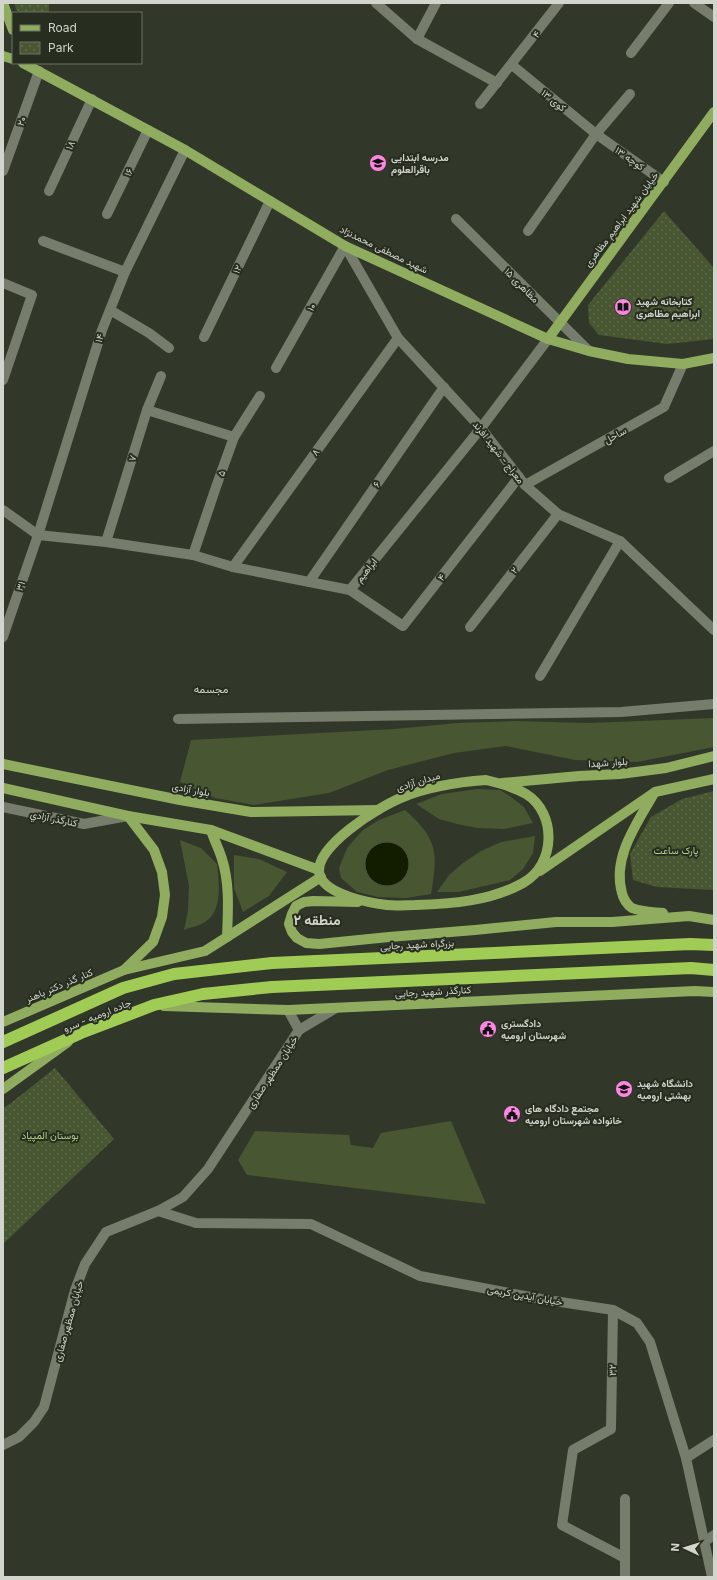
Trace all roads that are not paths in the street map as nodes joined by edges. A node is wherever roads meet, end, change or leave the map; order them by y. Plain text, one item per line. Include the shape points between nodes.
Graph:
1 (3, 3) edge
2 (376, 3) edge
3 (436, 3) edge
4 (559, 3) edge
5 (669, 3) edge
6 (694, 3) edge
7 (714, 17) edge
8 (12, 27) edge
9 (417, 39) junction
10 (631, 53) dead end
11 (27, 64) edge
12 (512, 65) junction
13 (39, 71) junction
14 (497, 83) junction
15 (630, 94) dead end
16 (92, 99) junction
17 (480, 104) dead end
18 (714, 112) edge
19 (148, 130) junction
20 (596, 134) junction
21 (185, 150) junction
22 (3, 171) edge
23 (664, 182) junction
24 (49, 191) dead end
25 (270, 201) junction
26 (107, 214) dead end
27 (456, 220) dead end
28 (528, 231) dead end
29 (43, 241) dead end
30 (345, 246) junction
31 (125, 272) junction
32 (3, 283) edge
33 (110, 310) junction
34 (559, 322) junction
35 (204, 337) dead end
36 (398, 338) junction
37 (548, 339) junction
38 (169, 348) dead end
39 (588, 351) junction
40 (714, 358) edge
41 (683, 364) junction
42 (276, 368) dead end
43 (161, 376) dead end
44 (3, 380) edge
45 (444, 387) junction
46 (260, 396) dead end
47 (147, 410) junction
48 (481, 428) junction
49 (234, 437) junction
50 (714, 451) edge
51 (669, 478) dead end
52 (522, 481) junction
53 (3, 510) edge
54 (558, 514) junction
55 (38, 536) junction
56 (620, 541) junction
57 (106, 542) junction
58 (194, 555) junction
59 (233, 567) junction
60 (309, 582) junction
61 (350, 590) junction
62 (470, 627) dead end
63 (714, 630) edge
64 (3, 637) edge
65 (540, 676) dead end
66 (714, 704) edge
67 (178, 719) dead end
68 (714, 756) edge
69 (3, 764) edge
70 (714, 779) edge
71 (501, 783) junction
72 (3, 788) edge
73 (655, 792) junction
74 (3, 807) edge
75 (378, 810) junction
76 (128, 816) junction
77 (211, 830) junction
78 (536, 873) junction
79 (320, 874) junction
80 (368, 903) junction
81 (689, 916) junction
82 (714, 920) edge
83 (227, 937) junction
84 (714, 945) edge
85 (124, 970) junction
86 (714, 970) edge
87 (123, 988) joint
88 (714, 992) edge
89 (154, 1005) junction
90 (336, 1008) junction
91 (288, 1010) junction
92 (3, 1022) edge
93 (299, 1030) junction
94 (81, 1033) junction
95 (3, 1042) edge
96 (3, 1068) edge
97 (3, 1089) edge
98 (158, 1211) junction
99 (613, 1310) junction
100 (714, 1440) edge
101 (3, 1444) edge
102 (686, 1458) junction
103 (625, 1499) dead end
104 (714, 1535) edge
105 (704, 1542) junction
106 (625, 1558) junction
107 (625, 1577) edge
108 (712, 1577) edge

1 - 8 main road
2 - 9 street
3 - 9 street
4 - 12 street, ۴
5 - 10 street
6 - 7 street
9 - 14 street
11 - 13 main road, شهید مصطفی محمدنژاد
12 - 14 street, ۴
12 - 20 street, کوی ۱۳
13 - 16 main road, شهید مصطفی محمدنژاد
13 - 22 street, ۲۰
14 - 17 street, ۴
15 - 20 street
16 - 19 main road, شهید مصطفی محمدنژاد
16 - 24 street, ۱۸
18 - 23 main road, خیابان شهید ابراهیم مظاهری
19 - 21 main road, شهید مصطفی محمدنژاد
19 - 26 street, ۱۶
20 - 23 street, کوچه ۱۳
20 - 28 street
21 - 25 main road, شهید مصطفی محمدنژاد
21 - 31 street, ۱۴
23 - 34 main road, خیابان شهید ابراهیم مظاهری
25 - 30 main road, شهید مصطفی محمدنژاد
25 - 35 street, ۱۲
27 - 34 street, ۱۵ مظاهری
29 - 31 street
30 - 36 street, معراج - شهید افرند
30 - 37 main road, شهید مصطفی محمدنژاد
30 - 42 street, ۱۰
31 - 33 street, ۱۴
32 - 44 street via 32,295
33 - 38 street
33 - 55 street, ۱۴
34 - 37 main road, خیابان شهید ابراهیم مظاهری
34 - 39 street, ۱۵ مظاهری
36 - 45 street, معراج - شهید افرند
36 - 59 street, ۸
37 - 39 main road, شهید مصطفی محمدنژاد
37 - 48 street, ابراهیم
39 - 41 main road, شهید مصطفی محمدنژاد via 628,359
40 - 41 main road, شهید مصطفی محمدنژاد
41 - 52 street, ساحل via 664,407
43 - 47 street, ۷
45 - 48 street, معراج - شهید افرند
45 - 60 street, ۶
46 - 49 street, ۵
47 - 49 street
47 - 57 street, ۷
48 - 52 street, معراج - شهید افرند
48 - 61 street, ابراهیم
49 - 58 street, ۵
50 - 51 street
52 - 54 street, معراج - شهید افرند
52 - 61 street, ۴ via 403,626
53 - 55 street
54 - 56 street, معراج - شهید افرند
54 - 62 street, ۲
55 - 57 street, ابراهیم
55 - 64 street, ۳۱
56 - 63 street, معراج - شهید افرند
56 - 65 street
57 - 58 street, ابراهیم
58 - 59 street, ابراهیم
59 - 60 street, ابراهیم
60 - 61 street, ابراهیم
66 - 67 street via 622,712
68 - 71 main road, بلوار شهدا via 666,768 620,774
69 - 75 main road, بلوار آزادی via 251,812
70 - 73 main road
71 - 75 main road, میدان آزادی via 486,780 464,781 435,787 402,797
71 - 78 main road, میدان آزادی via 526,794 543,815 549,842 541,868
72 - 76 main road
73 - 78 main road
73 - 81 main road via 635,826 622,856 619,872 623,898 632,908
74 - 76 street, کنارگذر آزادي via 84,824
75 - 79 main road, میدان آزادی via 356,824 333,844 322,860
76 - 77 main road
76 - 85 main road via 154,850 162,872 165,894 162,917 153,942
77 - 79 main road
77 - 83 main road via 226,877 229,904
78 - 80 main road, میدان آزادی via 524,883 478,900 426,905
79 - 80 main road, میدان آزادی via 327,885 338,892
79 - 83 main road
80 - 81 main road via 304,902 296,906 289,924 297,938 306,943 319,944 556,922 612,922
81 - 82 main road
83 - 85 main road via 205,951
84 - 87 highway, بزرگراه شهید رجایی via 272,963 174,974
85 - 92 main road, کنار گذر دکتر باهنر
86 - 89 highway, جاده ارومیه - سرو via 691,968 280,986 203,994
87 - 95 highway, جاده ارومیه - سرو
88 - 90 main road, کنارگذر شهید رجایی
89 - 91 main road, کنارگذر شهید رجایی
89 - 94 highway, جاده ارومیه - سرو
90 - 91 main road, کنارگذر شهید رجایی
90 - 93 street
91 - 93 street
93 - 98 street, خیابان ممظهر صفاری via 208,1169 184,1197
94 - 96 highway, جاده ارومیه - سرو
94 - 97 main road
98 - 99 street, خیابان آیدین کریمی via 196,1223 311,1224 420,1276
98 - 101 street, خیابان ممظهر صفاری via 106,1232 86,1264 75,1290 44,1407 19,1437
99 - 102 street, خیابان آیدین کریمی via 636,1323 650,1342
99 - 106 street, ۳۲ via 611,1430 573,1450 562,1526
100 - 102 street
102 - 105 street, خیابان آیدین کریمی
103 - 106 street
104 - 105 street
105 - 108 street, خیابان آیدین کریمی
106 - 107 street

